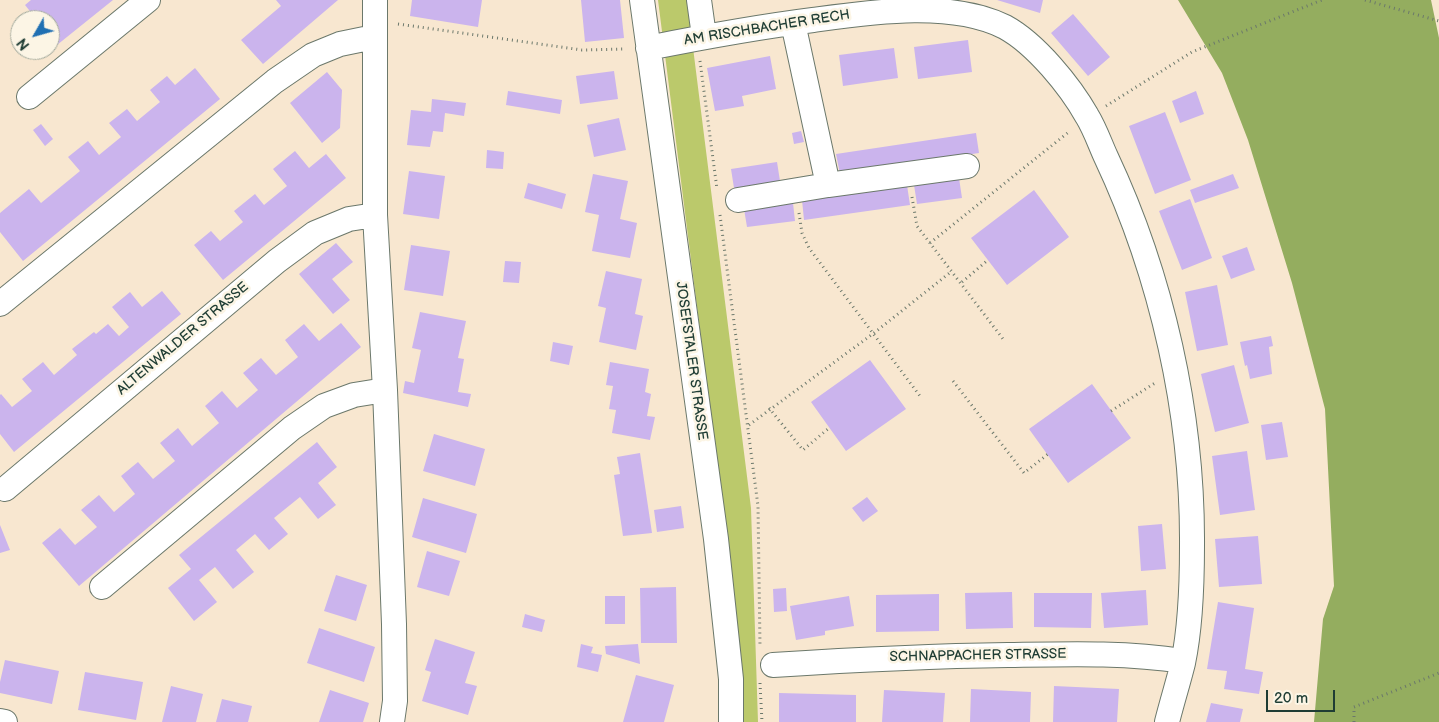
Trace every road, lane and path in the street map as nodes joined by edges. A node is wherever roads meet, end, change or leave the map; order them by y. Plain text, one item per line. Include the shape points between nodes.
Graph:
1 (148, 0) edge
2 (642, 0) edge
3 (700, 0) edge
4 (1322, 0) edge
5 (1365, 0) edge
6 (375, 19) edge
7 (1439, 21) edge
8 (793, 23) junction
9 (701, 37) junction
10 (648, 48) junction
11 (29, 97) dead end
12 (1088, 117) junction
13 (967, 166) dead end
14 (908, 174) junction
15 (828, 185) junction
16 (795, 191) junction
17 (725, 202) junction
18 (375, 215) junction
19 (930, 243) junction
20 (988, 260) dead end
21 (952, 271) junction
22 (961, 282) junction
23 (0, 304) edge
24 (874, 333) junction
25 (1003, 339) dead end
26 (1175, 371) junction
27 (953, 381) dead end
28 (385, 390) junction
29 (920, 396) dead end
30 (770, 408) junction
31 (1111, 411) dead end
32 (748, 425) junction
33 (829, 428) dead end
34 (1048, 454) dead end
35 (5, 489) dead end
36 (102, 587) dead end
37 (1183, 660) junction
38 (764, 663) junction
39 (1439, 673) edge
40 (0, 721) edge
41 (5, 722) edge
42 (392, 722) edge
43 (731, 722) edge
44 (762, 722) edge
45 (1167, 722) edge
46 (1354, 722) edge

1 - 11 street
2 - 10 street, JOSEFSTALER STRASSE
3 - 9 street
4 - 12 path via 1192,52
5 - 7 path
6 - 10 path via 582,50
6 - 18 street
6 - 23 street via 340,44 313,55 275,81
8 - 9 street, AM RISCHBACHER RECH
8 - 12 street, AM RISCHBACHER RECH via 877,12 932,9 972,14 1005,27 1036,50 1071,91
8 - 15 street
9 - 10 street, AM RISCHBACHER RECH
9 - 17 path
10 - 43 street, JOSEFSTALER STRASSE via 716,539 731,679
12 - 19 path
12 - 26 street, AM RISCHBACHER RECH via 1140,236
13 - 14 street
14 - 15 street
14 - 19 path via 917,226
15 - 16 street
16 - 17 street
16 - 24 path via 802,233 809,248
17 - 32 path
18 - 28 street
18 - 35 street, ALTENWALDER STRASSE via 348,219 316,233 277,261
19 - 21 path
20 - 22 path
21 - 22 path
21 - 24 path
22 - 25 path
24 - 29 path
24 - 30 path
26 - 31 path
26 - 37 street, AM RISCHBACHER RECH via 1189,463 1192,546 1190,608
27 - 34 path via 1024,473
28 - 36 street via 324,406 300,422
28 - 42 street via 394,624 395,701
30 - 32 path
30 - 33 path via 803,450
32 - 38 path via 758,506
37 - 38 street, SCHNAPPACHER STRASSE via 1059,654
37 - 45 street, AM RISCHBACHER RECH
38 - 44 path
39 - 46 path via 1354,707
40 - 41 street

